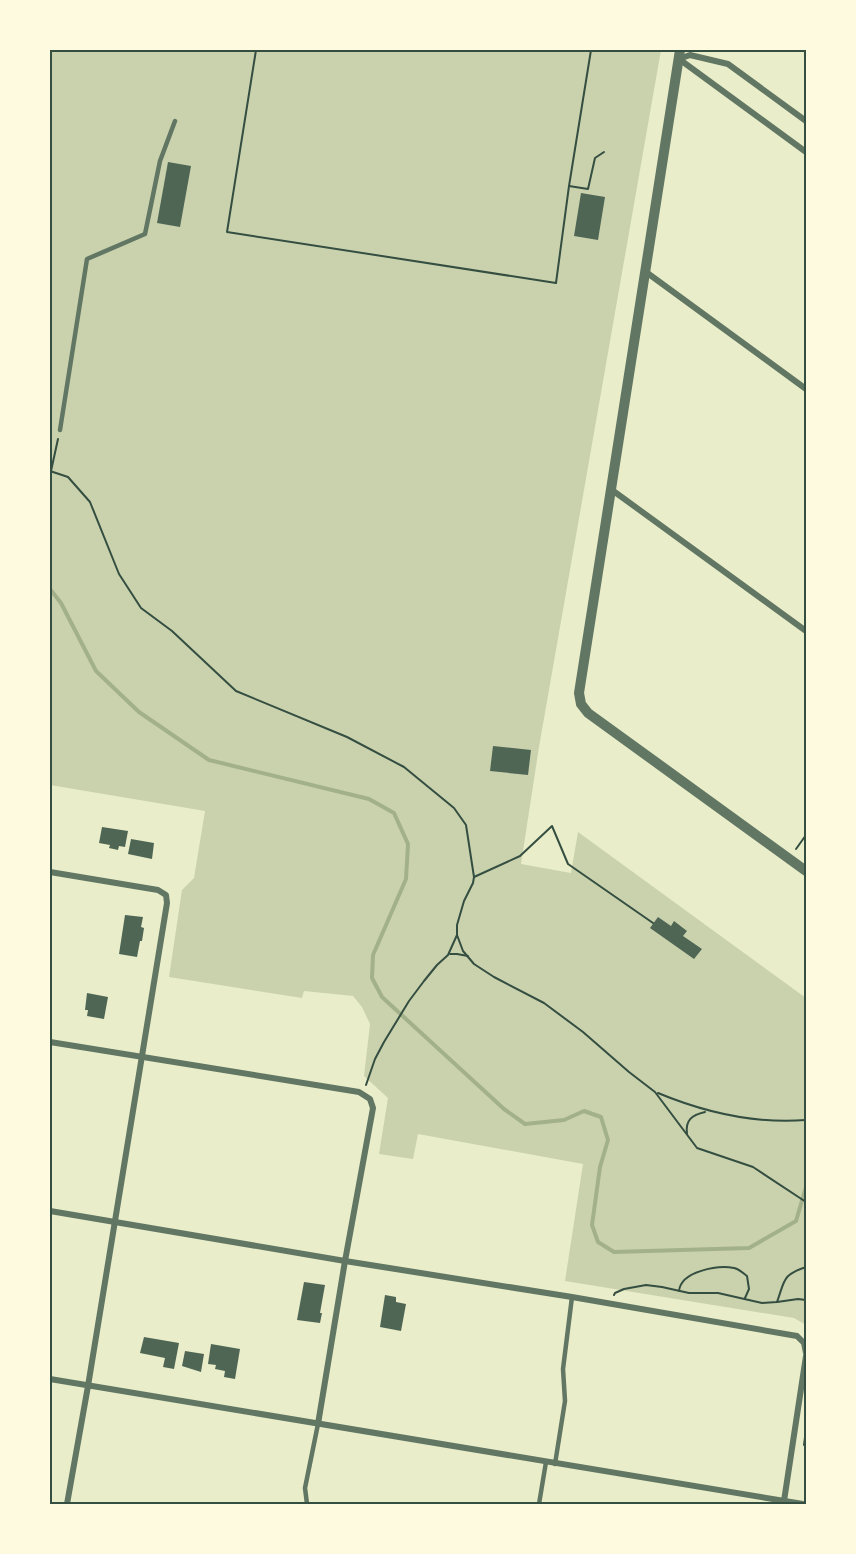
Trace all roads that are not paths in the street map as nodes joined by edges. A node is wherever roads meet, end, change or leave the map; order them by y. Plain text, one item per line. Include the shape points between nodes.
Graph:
1 (679, 55) edge
2 (807, 121) edge
3 (175, 122) dead end
4 (807, 152) edge
5 (646, 272) junction
6 (807, 389) edge
7 (60, 430) road end
8 (612, 490) junction
9 (807, 631) edge
10 (807, 871) edge
11 (50, 872) edge
12 (50, 1042) edge
13 (141, 1058) junction
14 (50, 1211) edge
15 (115, 1222) junction
16 (345, 1261) junction
17 (572, 1297) junction
18 (807, 1354) edge
19 (50, 1379) edge
20 (88, 1386) junction
21 (318, 1424) junction
22 (546, 1462) junction
23 (555, 1464) junction
24 (784, 1501) junction
25 (67, 1504) edge
26 (307, 1504) edge
27 (539, 1504) edge
28 (803, 1504) edge

1 - 2 street via 728,64
1 - 4 street
1 - 5 street
3 - 7 lane via 160,161 145,234 87,259
5 - 6 street
5 - 8 street
8 - 9 street
8 - 10 street via 579,693 581,704
11 - 13 street via 158,890 166,895
12 - 13 street
13 - 15 street
13 - 16 street via 359,1092 370,1099 373,1108
14 - 15 street
15 - 16 street
15 - 20 street
16 - 17 street
16 - 21 street
17 - 18 street via 797,1336
17 - 23 lane via 563,1369 566,1401
18 - 24 street
19 - 20 street
20 - 21 street
20 - 25 street
21 - 22 street
21 - 26 lane via 304,1488
22 - 23 street
22 - 27 lane
23 - 24 street
24 - 28 street

